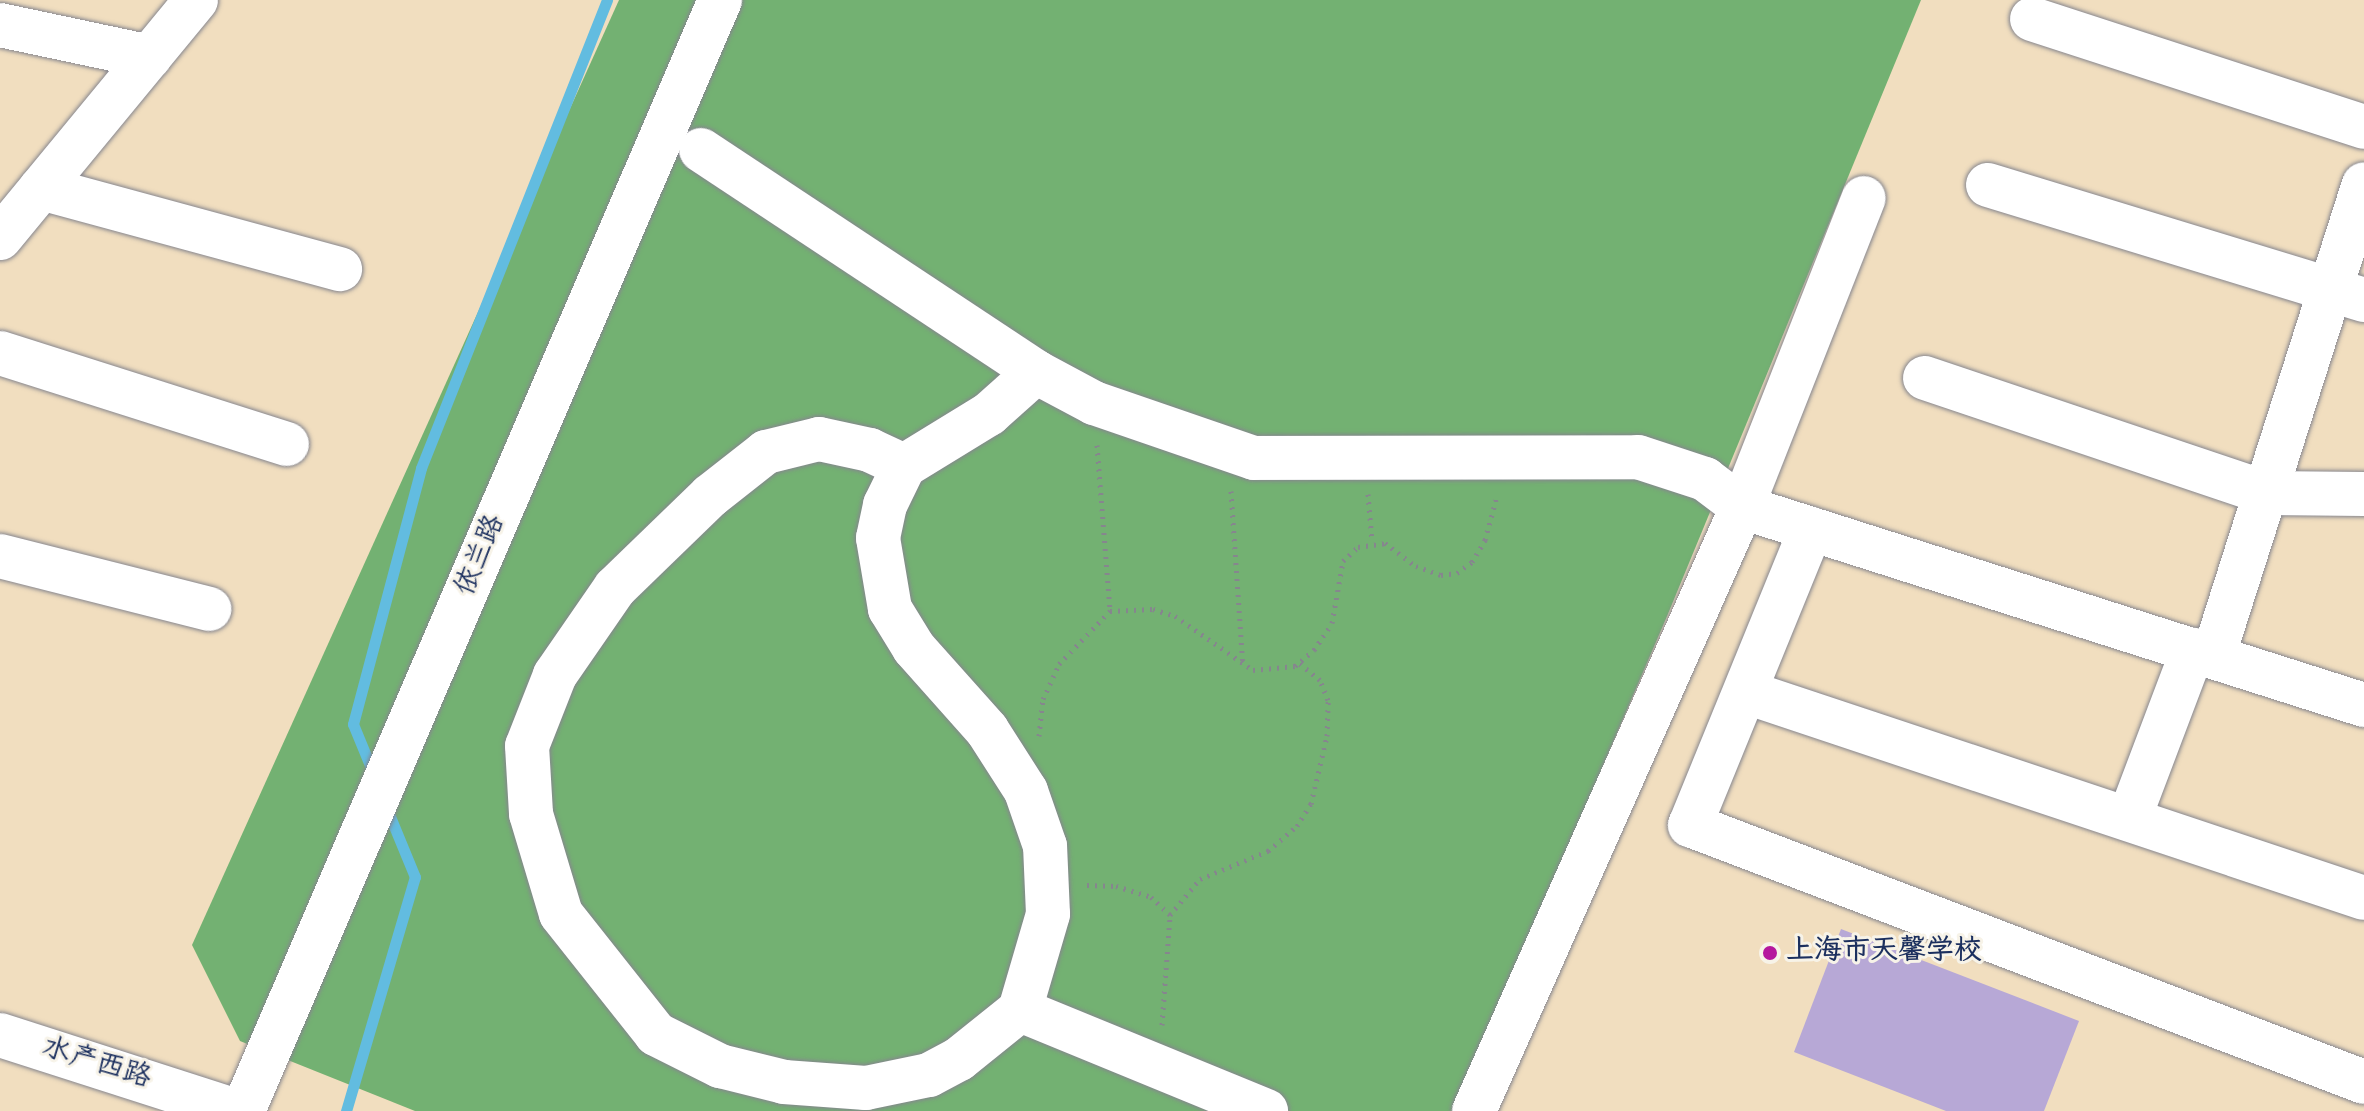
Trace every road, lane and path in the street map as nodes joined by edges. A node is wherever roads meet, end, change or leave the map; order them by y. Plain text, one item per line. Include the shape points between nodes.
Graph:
1 (196, 0) edge
2 (720, 0) edge
3 (2032, 19) dead end
4 (0, 25) edge
5 (150, 57) junction
6 (2364, 127) edge
7 (701, 150) dead end
8 (1988, 185) dead end
9 (2364, 185) edge
10 (41, 188) junction
11 (1864, 198) dead end
12 (4, 228) edge
13 (340, 269) dead end
14 (2347, 296) edge
15 (0, 353) edge
16 (1036, 372) junction
17 (1925, 378) dead end
18 (1094, 403) junction
19 (287, 444) dead end
20 (1228, 449) junction
21 (1499, 455) junction
22 (904, 466) junction
23 (2266, 493) junction
24 (2364, 494) edge
25 (1742, 507) junction
26 (1811, 529) junction
27 (0, 556) edge
28 (209, 609) dead end
29 (1110, 611) junction
30 (2203, 654) junction
31 (1299, 663) junction
32 (1244, 666) junction
33 (1746, 692) junction
34 (2364, 705) edge
35 (1029, 800) junction
36 (2129, 819) junction
37 (1047, 894) junction
38 (2364, 898) edge
39 (1170, 915) junction
40 (1020, 1010) junction
41 (0, 1035) edge
42 (1155, 1065) junction
43 (2364, 1082) edge
44 (237, 1111) edge
45 (243, 1111) edge
46 (1266, 1111) edge
47 (1474, 1111) edge

1 - 5 street
2 - 45 street, 依兰路
3 - 6 street
4 - 5 street
5 - 10 street
7 - 16 street
8 - 14 street
9 - 14 street
10 - 12 street
10 - 13 street
11 - 25 street
14 - 23 street
15 - 19 street
16 - 18 street
16 - 22 street via 989,414
17 - 23 street
18 - 20 street
18 - 29 path
20 - 21 street via 1254,458
20 - 32 path
21 - 25 street via 1638,457 1705,479
21 - 31 path via 1496,505 1472,562 1457,573 1441,575 1416,566 1385,543 1358,547 1343,561 1332,623
22 - 35 street via 885,505 878,538 890,609 914,648 987,730
22 - 40 street via 870,450 819,439 766,452 710,496 615,588 555,675 527,746 531,814 561,914 622,997 656,1034 720,1066 784,1082 866,1088 929,1075 959,1059
23 - 24 street
23 - 30 street
25 - 26 street
25 - 47 street
26 - 30 street
26 - 33 street
27 - 28 street
29 - 32 path via 1153,609 1175,616
29 - 35 path via 1059,664 1043,699
30 - 34 street
30 - 36 street
31 - 32 path via 1272,672
31 - 39 path via 1320,680 1328,700 1327,736 1311,804 1297,826 1268,851 1200,879
33 - 36 street
33 - 43 street via 1690,825
35 - 37 street via 1045,846
36 - 38 street
37 - 39 path via 1084,885 1116,886 1151,897
37 - 40 street via 1048,914
39 - 42 path
40 - 42 street
41 - 44 street, 水产西路
42 - 46 street

